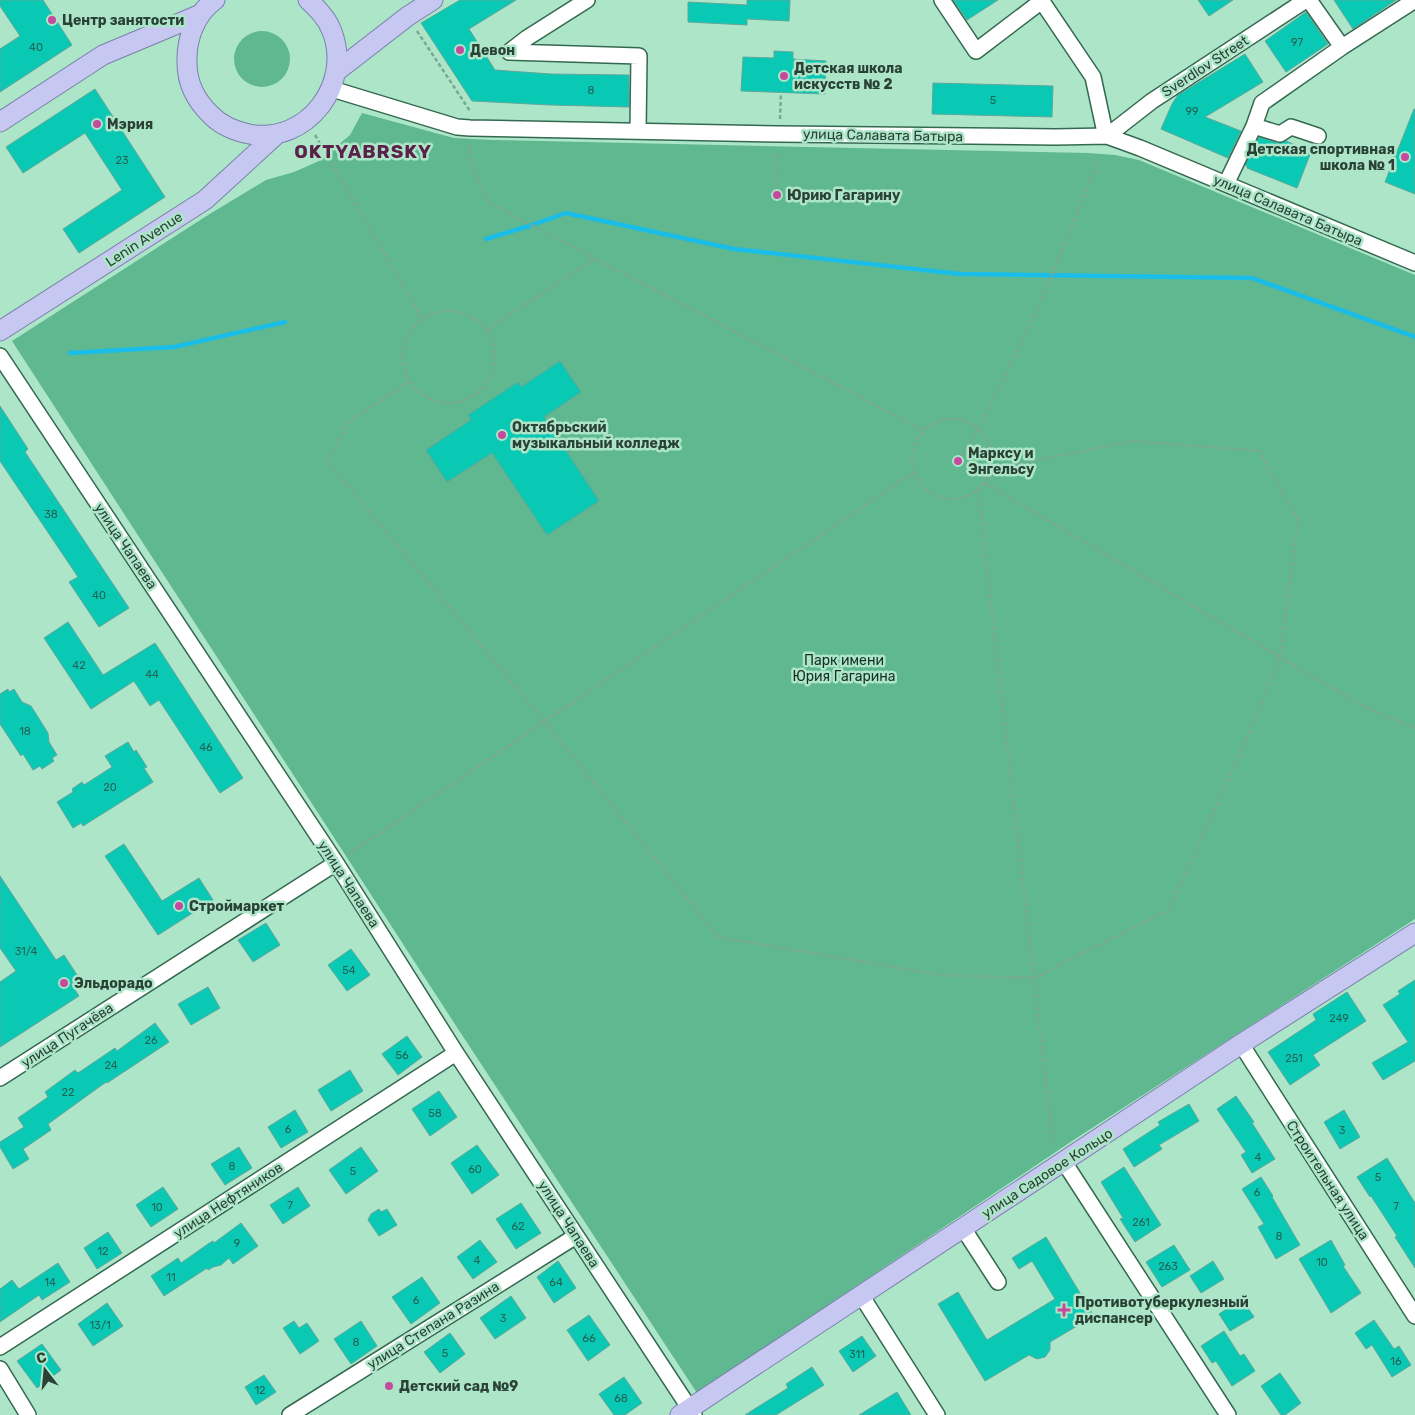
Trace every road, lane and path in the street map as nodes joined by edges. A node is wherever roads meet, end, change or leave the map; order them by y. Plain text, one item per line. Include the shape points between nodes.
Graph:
1 (215, 0) edge
2 (308, 0) edge
3 (433, 0) edge
4 (587, 0) edge
5 (942, 0) edge
6 (1307, 0) edge
7 (1415, 0) edge
8 (1042, 1) edge
9 (570, 4) edge
10 (201, 14) junction
11 (408, 16) junction
12 (1342, 47) junction
13 (334, 80) junction
14 (781, 92) dead end
15 (470, 111) dead end
16 (780, 119) dead end
17 (306, 121) junction
18 (0, 122) edge
19 (1254, 126) junction
20 (638, 131) junction
21 (277, 134) junction
22 (1107, 136) junction
23 (1318, 136) dead end
24 (470, 144) dead end
25 (778, 152) dead end
26 (1099, 160) dead end
27 (1226, 184) junction
28 (776, 191) dead end
29 (596, 258) junction
30 (1415, 263) edge
31 (423, 318) junction
32 (487, 330) junction
33 (0, 331) edge
34 (0, 356) edge
35 (410, 381) junction
36 (979, 428) junction
37 (923, 430) junction
38 (958, 461) dead end
39 (992, 469) junction
40 (914, 472) junction
41 (985, 483) junction
42 (978, 490) junction
43 (1280, 657) junction
44 (545, 722) junction
45 (1415, 728) edge
46 (336, 863) junction
47 (1415, 933) edge
48 (1034, 978) junction
49 (1241, 1044) junction
50 (456, 1053) junction
51 (0, 1078) edge
52 (1053, 1144) dead end
53 (1064, 1162) junction
54 (964, 1228) junction
55 (576, 1236) junction
56 (998, 1282) dead end
57 (861, 1295) junction
58 (1415, 1316) edge
59 (0, 1347) edge
60 (0, 1369) edge
61 (688, 1413) edge
62 (28, 1415) edge
63 (290, 1415) edge
64 (937, 1415) edge
65 (1228, 1415) edge

1 - 10 main road
2 - 13 main road via 320,11 331,29 337,50
3 - 11 main road
4 - 9 street
5 - 8 street via 976,51
6 - 12 street
6 - 22 street, Sverdlov Street via 1152,101
7 - 12 street
8 - 22 street via 1093,77
9 - 20 street via 509,52 639,56
10 - 18 main road via 103,55
10 - 21 main road via 191,32 186,51 187,72 193,91 218,122 237,131
11 - 13 main road
11 - 15 path
12 - 19 street via 1262,103
13 - 17 main road via 321,106
13 - 20 street, улица Салавата Батыра via 456,127
14 - 16 path
17 - 21 main road
17 - 31 path
19 - 23 street via 1280,134 1291,127
19 - 27 street
20 - 22 street, улица Салавата Батыра
21 - 33 main road, Lenin Avenue via 205,200
22 - 27 street, улица Салавата Батыра
24 - 29 path via 471,166 489,203
25 - 28 path
26 - 36 path via 1036,313
27 - 30 street, улица Салавата Батыра
29 - 32 path
29 - 37 path
31 - 32 path via 450,310 477,320
31 - 35 path via 404,343 402,359
32 - 35 path via 494,344 496,360 484,388 472,398 457,403 441,403 426,397
34 - 46 street, улица Чапаева
35 - 44 path via 350,421 327,461
36 - 37 path via 957,418 933,423
36 - 38 path
36 - 39 path via 990,444
37 - 40 path via 912,450
39 - 41 path
39 - 43 path via 1134,441 1259,451 1298,520
40 - 42 path via 929,493 941,498 954,500
40 - 44 path
41 - 42 path
41 - 43 path
42 - 48 path
43 - 45 path via 1364,706
43 - 48 path via 1169,910
44 - 46 path
44 - 48 path via 718,937 940,975
46 - 50 street, улица Чапаева
46 - 51 street, улица Пугачёва
47 - 49 main road, улица Садовое Кольцо
48 - 52 path
49 - 53 main road, улица Садовое Кольцо
49 - 58 street, Строительная улица
50 - 55 street, улица Чапаева
50 - 59 street, улица Нефтяников
53 - 54 main road, улица Садовое Кольцо
53 - 65 street
54 - 56 street
54 - 57 main road, улица Садовое Кольцо
55 - 61 street, улица Чапаева
55 - 63 street, улица Степана Разина
57 - 61 main road, улица Садовое Кольцо
57 - 64 street
60 - 62 street

